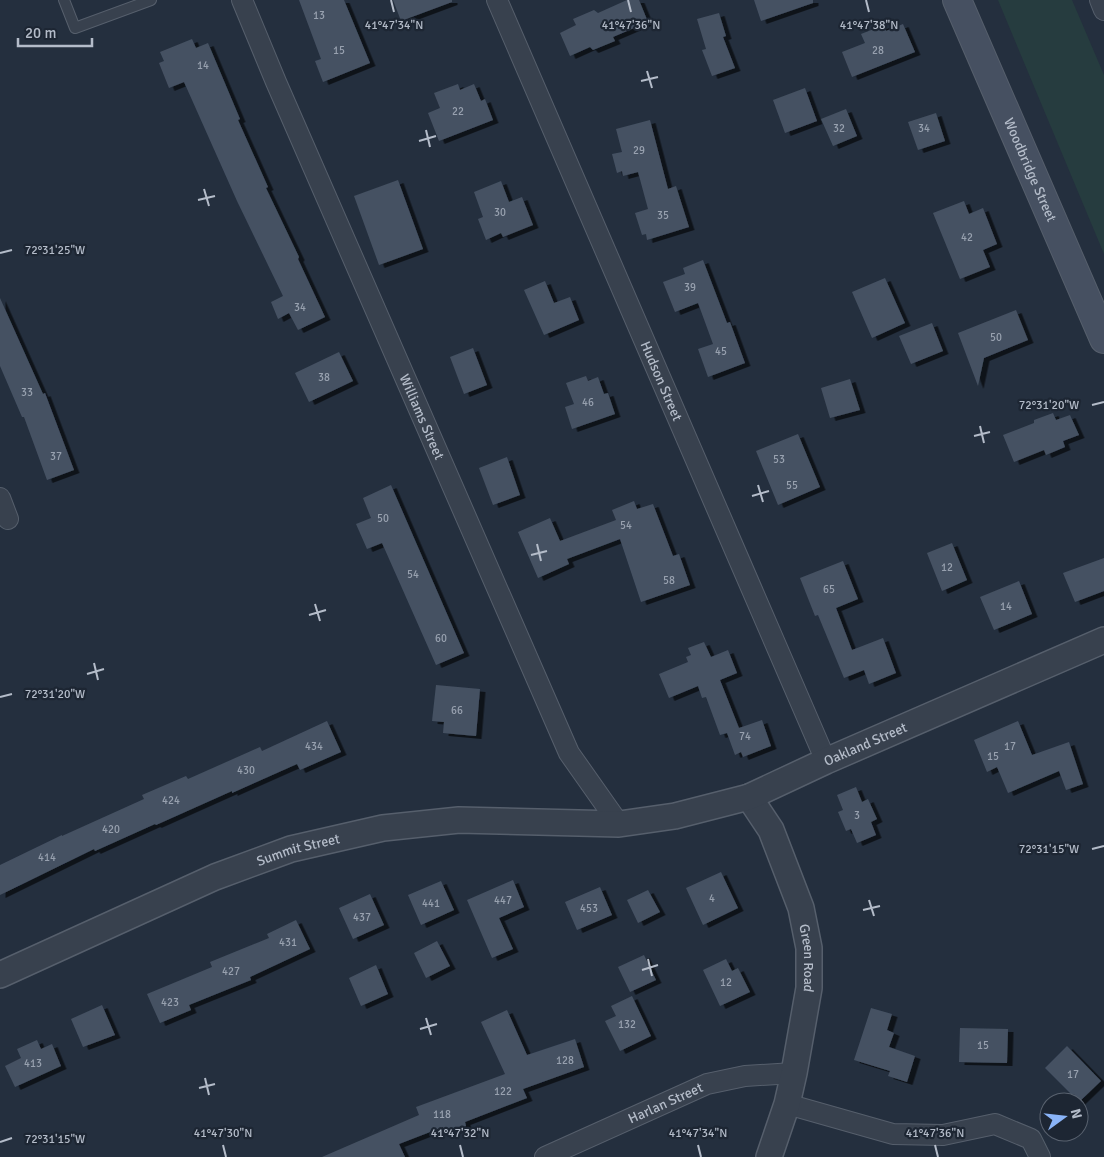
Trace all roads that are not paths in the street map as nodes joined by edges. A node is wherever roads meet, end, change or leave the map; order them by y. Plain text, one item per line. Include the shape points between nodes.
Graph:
1 (64, 0) edge
2 (151, 0) edge
3 (242, 0) edge
4 (497, 0) edge
5 (957, 0) edge
6 (1100, 0) edge
7 (1104, 10) edge
8 (1104, 339) edge
9 (0, 498) edge
10 (8, 519) dead end
11 (1104, 640) edge
12 (826, 761) junction
13 (749, 797) junction
14 (619, 824) junction
15 (0, 975) edge
16 (794, 1073) junction
17 (787, 1104) junction
18 (545, 1157) edge
19 (769, 1157) edge
20 (1040, 1157) edge

1 - 2 lane via 75,28
3 - 14 street, Williams Street via 569,753
4 - 12 street, Hudson Street
5 - 8 main road, Woodbridge Street
6 - 7 street
9 - 10 street
11 - 12 street, Oakland Street
12 - 13 street, Oakland Street
13 - 14 street, Oakland Street via 675,816
13 - 16 street, Green Road via 770,830 801,908 809,948 809,988
14 - 15 street, Summit Street via 459,820 383,828 292,849 215,877
16 - 17 street, Green Road
16 - 18 street, Harlan Street via 745,1076 706,1084
17 - 19 street, Green Road
17 - 20 street via 893,1134 944,1136 996,1124 1031,1139

